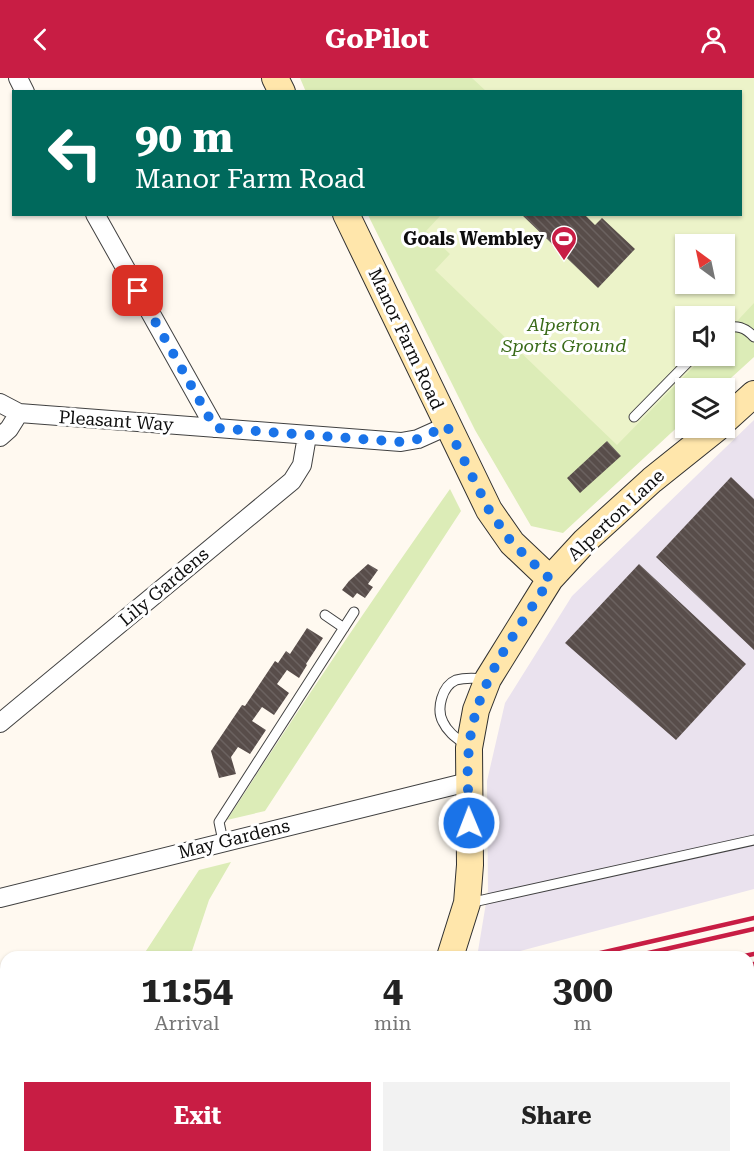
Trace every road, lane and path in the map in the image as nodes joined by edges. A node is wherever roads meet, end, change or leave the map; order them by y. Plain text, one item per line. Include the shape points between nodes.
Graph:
1 (96, 216) edge
2 (347, 216) edge
3 (735, 327) edge
4 (754, 337) edge
5 (684, 366) edge
6 (0, 403) edge
7 (19, 413) junction
8 (634, 417) dead end
9 (447, 426) junction
10 (215, 428) junction
11 (0, 436) edge
12 (307, 436) junction
13 (705, 438) edge
14 (550, 579) junction
15 (354, 612) dead end
16 (325, 615) dead end
17 (344, 628) junction
18 (488, 679) junction
19 (0, 723) edge
20 (469, 748) junction
21 (468, 782) junction
22 (754, 840) edge
23 (223, 841) junction
24 (0, 898) edge
25 (466, 903) junction
26 (452, 951) edge

1 - 10 street
2 - 9 main road, Manor Farm Road
3 - 4 lane
5 - 8 lane
6 - 7 street, Pleasant Way
7 - 10 street, Pleasant Way
7 - 11 street
9 - 12 street, Pleasant Way via 401,442
9 - 14 main road, Manor Farm Road via 489,510 512,543
10 - 12 street, Pleasant Way
12 - 19 street, Lily Gardens via 302,465 292,481
13 - 14 main road, Alperton Lane via 591,534
14 - 18 main road, Alperton Lane
15 - 17 lane
16 - 17 lane
17 - 23 lane via 219,822
18 - 20 main road, Alperton Lane via 476,710
18 - 20 lane via 454,681 444,692 440,706 449,732
20 - 21 main road, Alperton Lane
21 - 23 street, May Gardens
21 - 25 main road, Alperton Lane via 470,865
22 - 25 lane
23 - 24 street, May Gardens
25 - 26 main road, Alperton Lane

